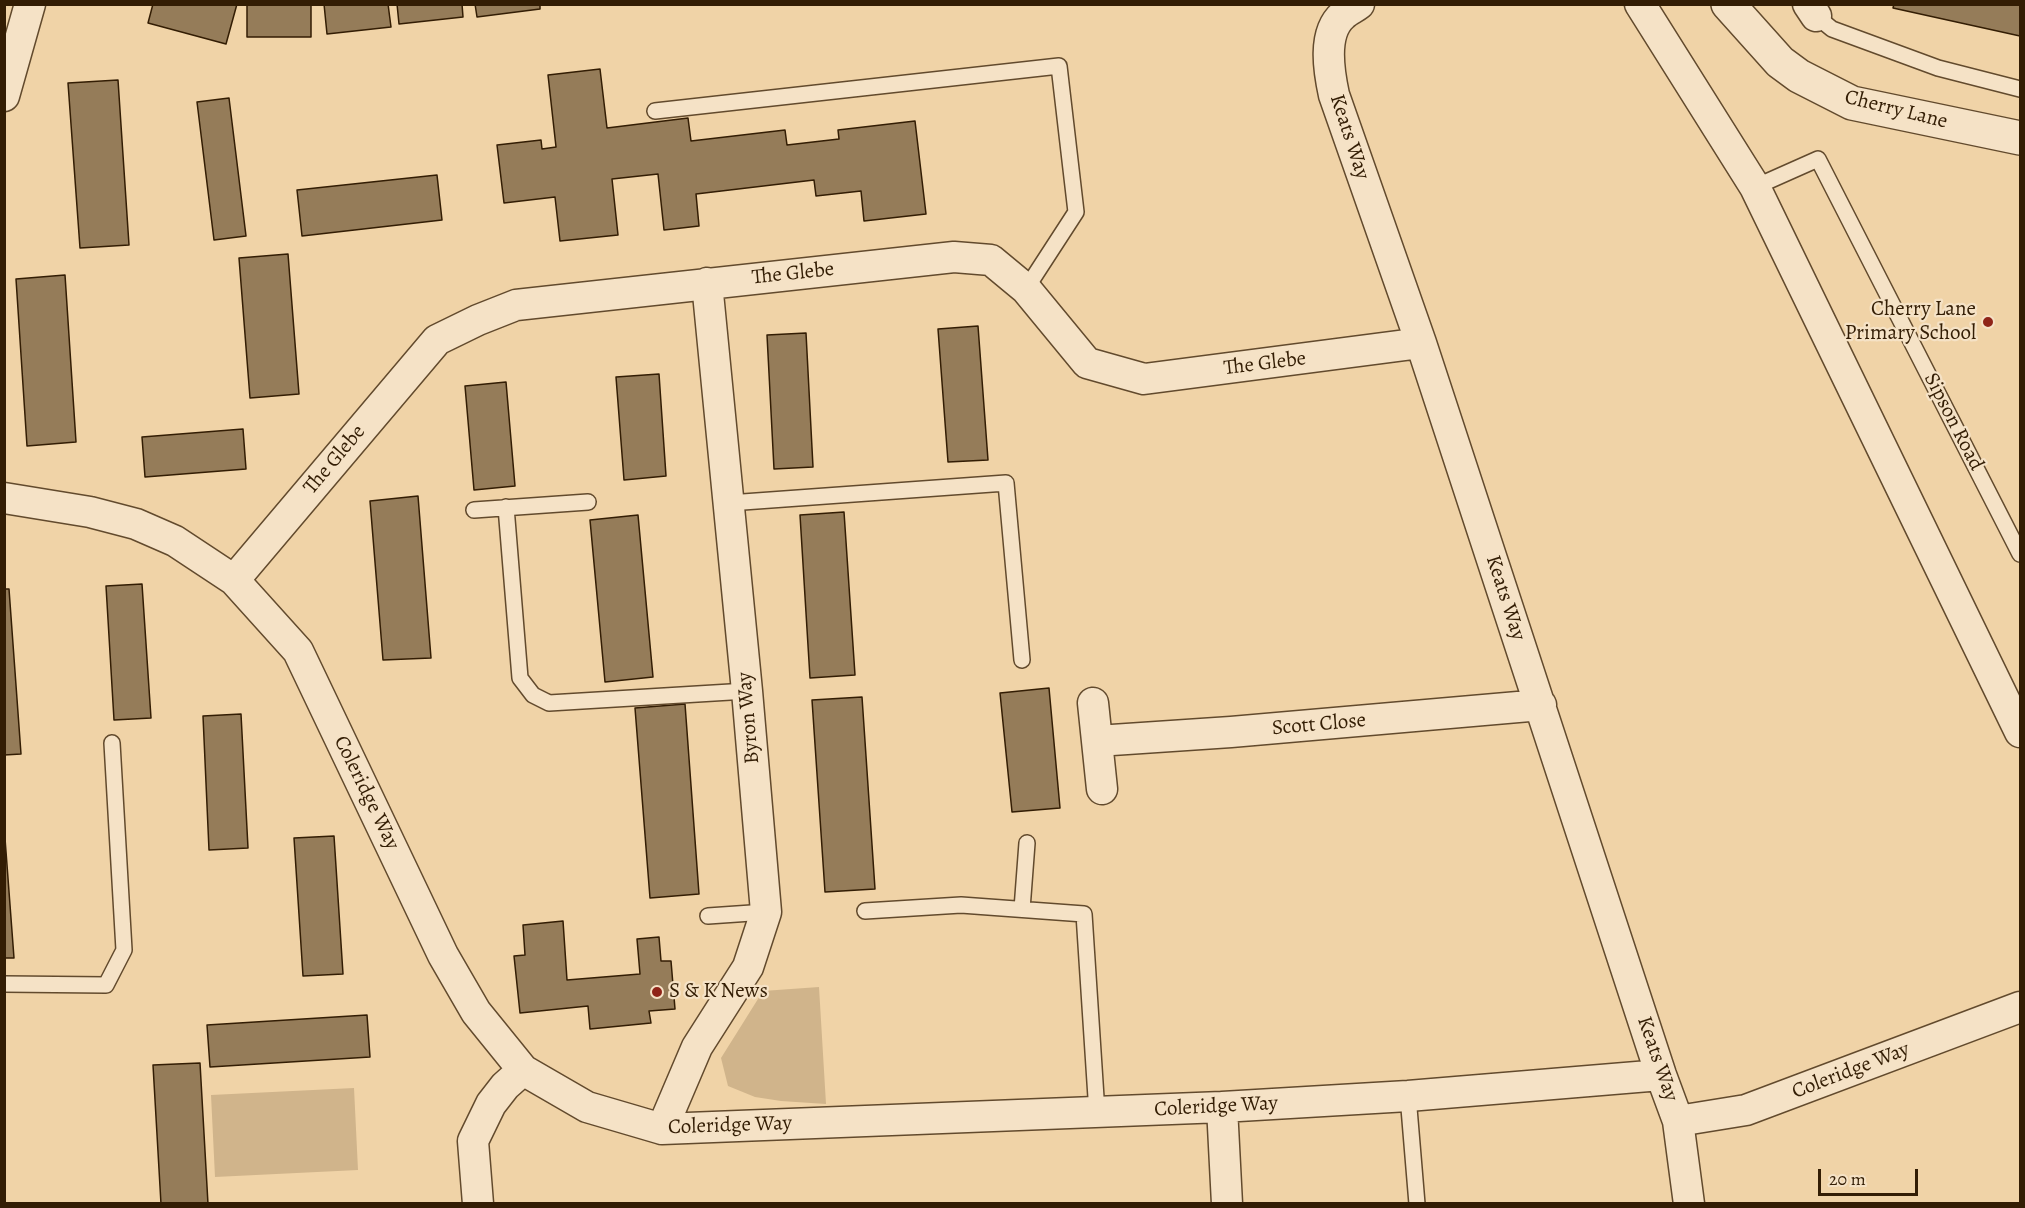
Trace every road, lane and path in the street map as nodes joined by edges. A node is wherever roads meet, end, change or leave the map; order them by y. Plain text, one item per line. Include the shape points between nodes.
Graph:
1 (30, 4) edge
2 (1359, 4) edge
3 (1640, 4) edge
4 (1728, 4) edge
5 (1812, 10) edge
6 (2020, 89) edge
7 (4, 96) edge
8 (655, 111) dead end
9 (2020, 138) edge
10 (1755, 187) junction
11 (707, 283) junction
12 (1026, 289) junction
13 (1421, 343) junction
14 (4, 498) edge
15 (588, 502) dead end
16 (729, 504) junction
17 (506, 507) junction
18 (474, 510) dead end
19 (2020, 554) edge
20 (234, 580) junction
21 (1022, 660) dead end
22 (747, 691) junction
23 (1093, 703) dead end
24 (1541, 705) junction
25 (2020, 732) edge
26 (1097, 741) junction
27 (111, 743) dead end
28 (1102, 789) dead end
29 (1027, 843) dead end
30 (1022, 909) junction
31 (865, 911) dead end
32 (766, 912) junction
33 (708, 916) dead end
34 (4, 984) edge
35 (2020, 1007) edge
36 (523, 1070) junction
37 (1661, 1076) junction
38 (1408, 1096) junction
39 (1222, 1107) junction
40 (1097, 1113) junction
41 (1678, 1121) junction
42 (662, 1129) junction
43 (478, 1203) edge
44 (1227, 1203) edge
45 (1417, 1203) edge
46 (1689, 1203) edge

1 - 7 street
2 - 13 street, Keats Way via 1341,16 1331,36 1329,71 1337,105
3 - 10 street
4 - 9 street, Cherry Lane via 1780,62 1852,104
5 - 6 lane via 1832,29 1928,64
8 - 12 lane via 1059,66 1076,213
10 - 19 lane, Sipson Road via 1818,159
10 - 25 street
11 - 12 street, The Glebe via 954,257 991,260
11 - 16 street, Byron Way
11 - 20 street, The Glebe via 516,305 437,340
12 - 13 street, The Glebe via 1087,363 1144,379
13 - 24 street, Keats Way
14 - 20 street, Coleridge Way via 136,524 175,541
15 - 17 lane
16 - 21 lane via 1006,483
16 - 22 street, Byron Way
17 - 18 lane
17 - 22 lane via 520,678 534,695 549,703
20 - 36 street, Coleridge Way via 298,651 443,955 476,1012
22 - 32 street, Byron Way
23 - 26 street
24 - 26 street, Scott Close
24 - 37 street, Keats Way
26 - 28 street
27 - 34 lane via 124,950 106,985
29 - 30 lane
30 - 31 lane via 961,905
30 - 40 lane via 1084,914
32 - 33 lane
32 - 42 street, Byron Way via 748,967 697,1047
35 - 41 street, Coleridge Way via 1746,1110
36 - 42 street, Coleridge Way via 587,1107
36 - 43 street via 491,1104 473,1141
37 - 38 street, Coleridge Way
37 - 41 street, Keats Way
38 - 39 street, Coleridge Way
38 - 45 lane
39 - 40 street, Coleridge Way
39 - 44 street
40 - 42 street, Coleridge Way
41 - 46 street, Keats Way

